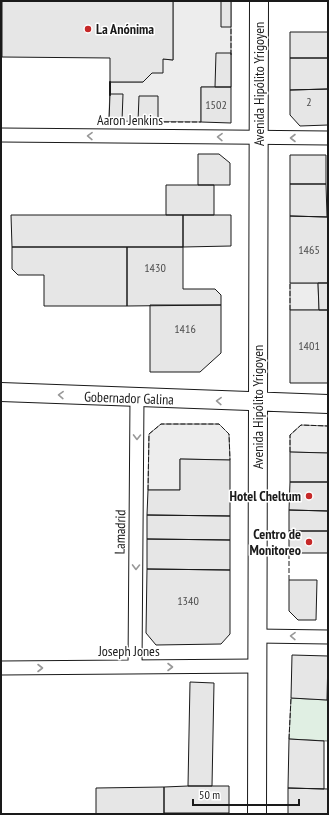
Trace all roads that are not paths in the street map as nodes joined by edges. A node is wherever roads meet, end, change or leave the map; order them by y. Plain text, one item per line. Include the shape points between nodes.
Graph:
1 (259, 1) edge
2 (1, 135) edge
3 (259, 138) junction
4 (328, 138) edge
5 (1, 392) edge
6 (137, 398) junction
7 (258, 403) junction
8 (328, 404) edge
9 (257, 636) junction
10 (328, 637) edge
11 (257, 666) junction
12 (135, 667) junction
13 (1, 668) edge
14 (257, 814) edge

1 - 3 main road, Avenida Hipólito Yrigoyen
3 -> 2 street, Aaron Jenkins
4 -> 3 street, Aaron Jenkins
3 - 7 main road, Avenida Hipólito Yrigoyen
6 -> 5 main road, Gobernador Galina
7 -> 6 main road, Gobernador Galina
6 -> 12 street, Lamadrid
7 - 8 main road, Gobernador Galina
7 - 9 main road, Avenida Hipólito Yrigoyen
10 -> 9 street
9 - 11 main road, Avenida Hipólito Yrigoyen
12 -> 11 street, Joseph Jones
11 - 14 main road, Avenida Hipólito Yrigoyen
13 -> 12 street, Joseph Jones

